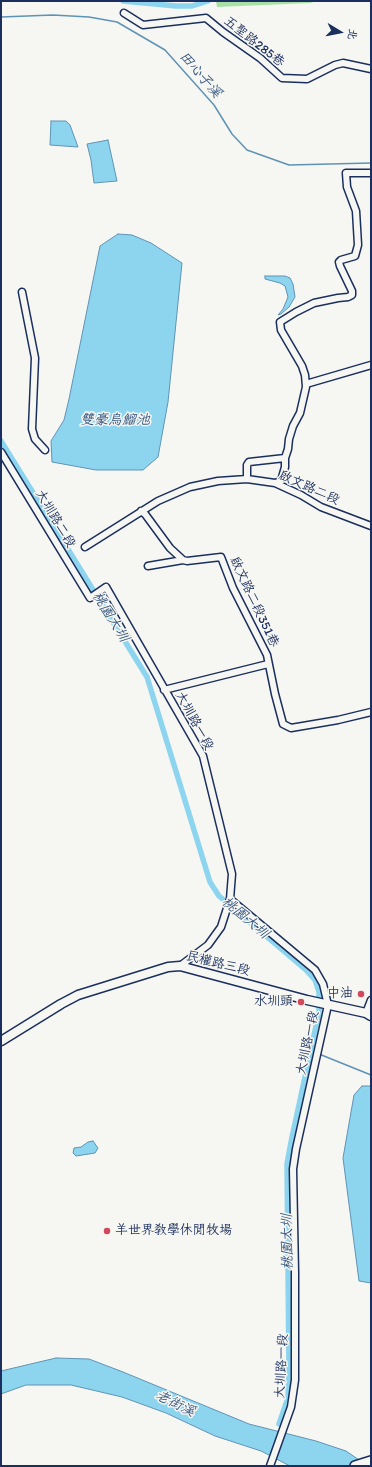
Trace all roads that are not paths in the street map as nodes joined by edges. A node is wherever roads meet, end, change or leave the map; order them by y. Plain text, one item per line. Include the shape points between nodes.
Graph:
1 (124, 13) dead end
2 (371, 69) edge
3 (371, 173) edge
4 (22, 292) dead end
5 (371, 365) edge
6 (306, 384) junction
7 (45, 450) dead end
8 (1, 452) edge
9 (285, 458) junction
10 (247, 479) junction
11 (275, 484) junction
12 (141, 511) junction
13 (371, 526) edge
14 (85, 547) dead end
15 (183, 560) junction
16 (148, 566) dead end
17 (106, 587) joint
18 (268, 664) junction
19 (164, 690) junction
20 (371, 712) edge
21 (230, 900) junction
22 (180, 966) junction
23 (371, 1000) edge
24 (328, 1004) junction
25 (368, 1014) edge
26 (1, 1041) edge
27 (371, 1461) edge
28 (270, 1466) edge
29 (355, 1466) edge

1 - 2 street, 五聖路285巷 via 143,25 206,18 260,58 282,78 307,79 343,63
3 - 6 street via 346,173 347,187 356,211 358,245 355,256 339,262 352,295 314,303 280,322 280,330 302,366
4 - 7 street via 35,358 32,429 35,438
5 - 6 street
6 - 9 street via 300,414 293,426
8 - 17 street, 大圳路二段 via 90,598
9 - 10 street via 249,462
9 - 11 street via 281,481
10 - 11 street, 啟文路二段
10 - 12 street, 啟文路二段 via 218,481 190,487 158,500
11 - 13 street, 啟文路二段 via 321,507
12 - 14 street, 啟文路二段
12 - 15 street via 170,548
15 - 16 street
15 - 18 street, 啟文路二段351巷 via 221,557 233,588 270,661
17 - 19 street, 大圳路一段
18 - 19 street
18 - 20 street via 283,724 291,728
19 - 21 street, 大圳路一段 via 203,756 232,874
21 - 22 street via 221,927 208,945
21 - 24 street, 大圳路一段 via 315,970 323,984
22 - 24 street, 民權路三段
22 - 26 street, 民權路三段 via 168,967 78,996
23 - 25 street
24 - 25 street, 民權路三段
24 - 28 street, 大圳路一段 via 293,1168 295,1380 291,1407
27 - 29 main road

